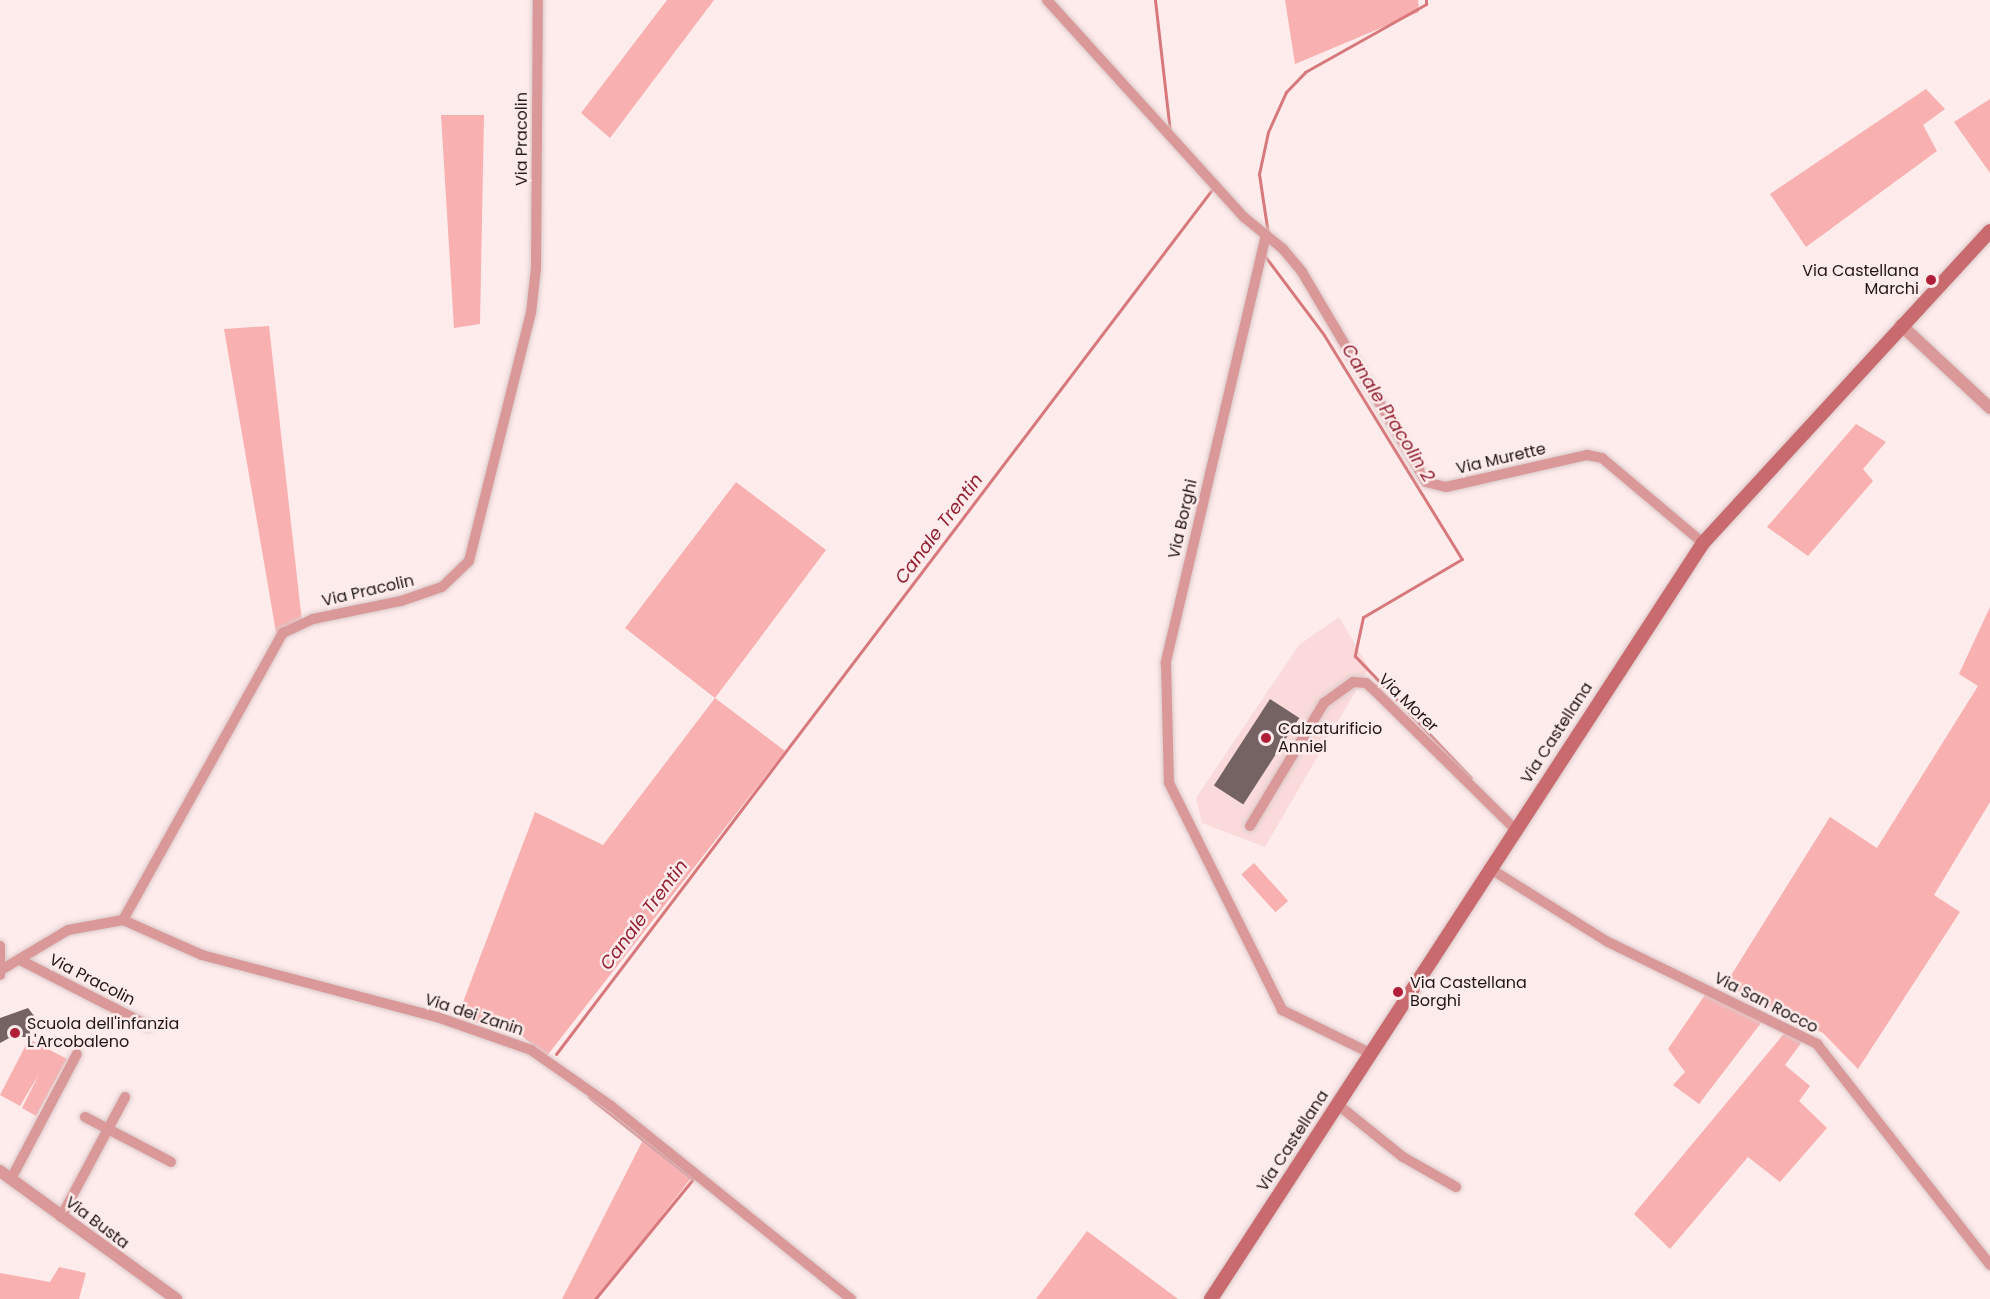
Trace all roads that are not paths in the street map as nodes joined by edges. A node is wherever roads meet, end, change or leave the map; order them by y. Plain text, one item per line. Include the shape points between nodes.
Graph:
1 (538, 0) edge
2 (1047, 0) edge
3 (1990, 231) edge
4 (1266, 235) junction
5 (1901, 325) junction
6 (1990, 408) edge
7 (1703, 543) junction
8 (1250, 826) dead end
9 (1515, 828) junction
10 (1489, 868) junction
11 (123, 920) junction
12 (0, 945) edge
13 (20, 960) junction
14 (1, 973) edge
15 (149, 1026) dead end
16 (1370, 1053) junction
17 (76, 1054) dead end
18 (124, 1097) dead end
19 (1337, 1104) junction
20 (85, 1117) dead end
21 (108, 1129) junction
22 (171, 1162) dead end
23 (0, 1170) edge
24 (11, 1179) junction
25 (1456, 1187) dead end
26 (61, 1217) junction
27 (1990, 1265) edge
28 (176, 1299) edge
29 (851, 1299) edge
30 (1211, 1299) edge

1 - 11 street, Via Pracolin via 536,268 531,313 469,561 442,587 401,601 313,619 283,633
2 - 4 street via 1245,218
3 - 5 main road, Via Castellana
4 - 7 street, Via Murette via 1302,272 1426,482 1446,487 1587,455 1602,458
4 - 16 street, Via Borghi via 1166,663 1169,783 1282,1010
5 - 6 street
5 - 7 main road, Via Castellana
7 - 9 main road, Via Castellana
8 - 9 street, Via Morer via 1324,703 1353,682 1366,683 1374,690
9 - 10 main road, Via Castellana
10 - 16 main road, Via Castellana
10 - 27 street, Via San Rocco via 1608,942 1817,1044
11 - 13 street, Via Pracolin via 68,930
11 - 29 street, Via dei Zanin via 202,955 438,1017 531,1050 610,1106
12 - 14 street
13 - 14 street, Via Pracolin
13 - 15 street, Via Pracolin
16 - 19 main road, Via Castellana
17 - 24 street
18 - 21 street
19 - 25 street via 1403,1156
19 - 30 main road, Via Castellana
20 - 21 street
21 - 22 street
21 - 26 street
23 - 24 street, Via Busta
24 - 26 street, Via Busta
26 - 28 street, Via Busta

